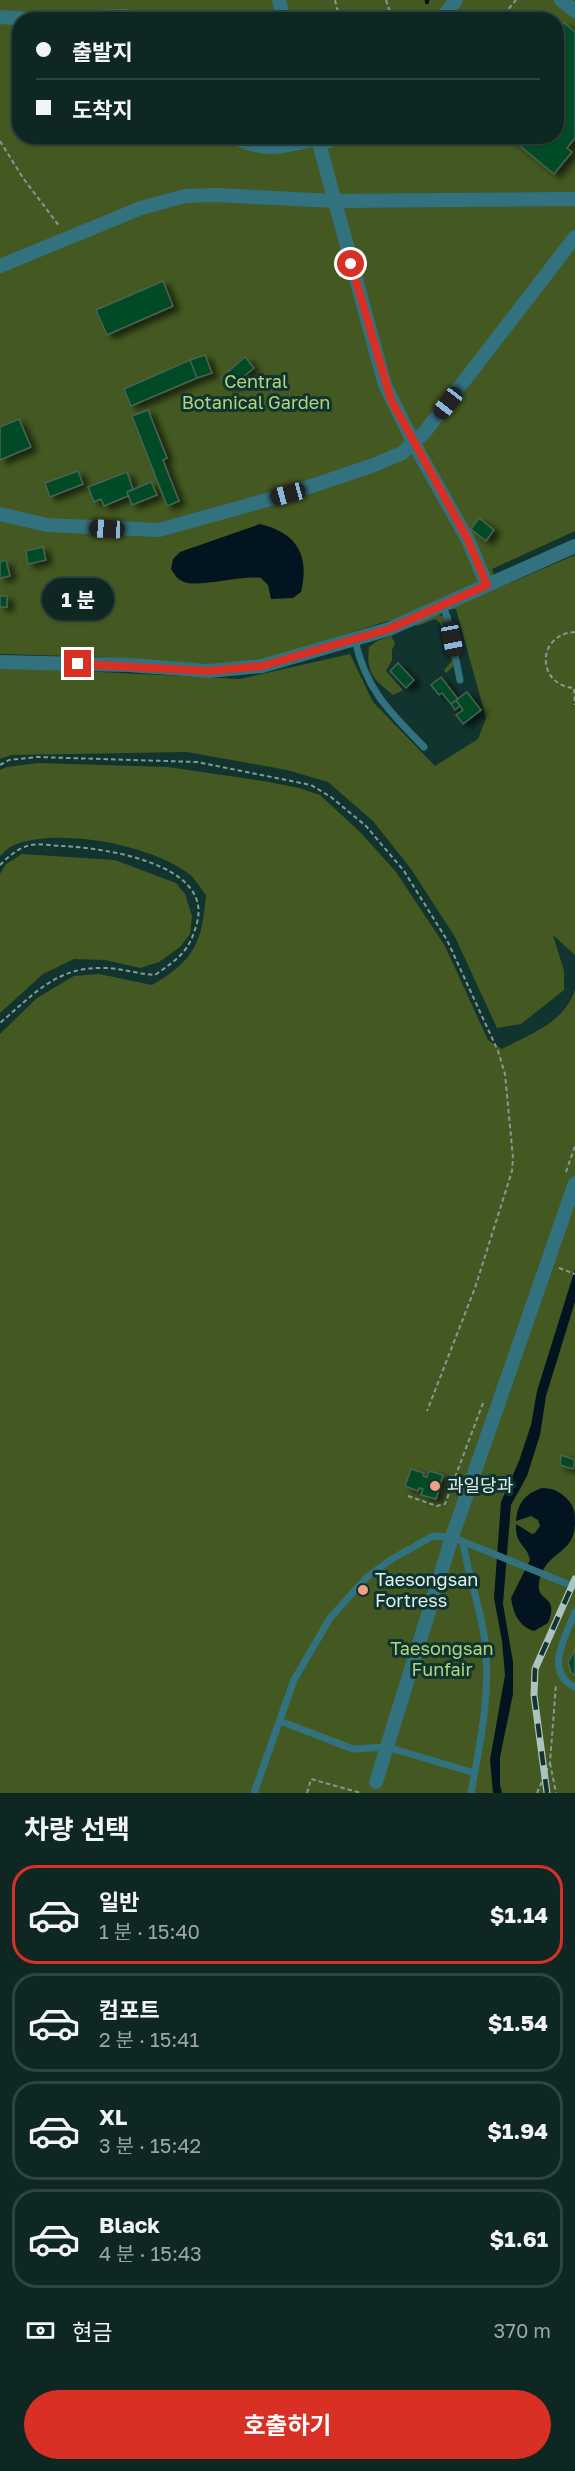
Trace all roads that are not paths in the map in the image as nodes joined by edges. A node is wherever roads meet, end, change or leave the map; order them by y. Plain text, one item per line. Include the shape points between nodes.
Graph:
1 (561, 0) edge
2 (575, 11) edge
3 (251, 144) edge
4 (297, 144) edge
5 (319, 144) edge
6 (575, 199) edge
7 (334, 201) junction
8 (575, 237) edge
9 (0, 266) edge
10 (414, 444) junction
11 (0, 514) edge
12 (575, 546) edge
13 (487, 585) junction
14 (442, 604) junction
15 (355, 640) junction
16 (0, 662) edge
17 (460, 680) dead end
18 (424, 747) dead end
19 (569, 1181) edge
20 (458, 1540) junction
21 (575, 1587) edge
22 (575, 1612) edge
23 (575, 1687) edge
24 (280, 1721) junction
25 (387, 1747) junction
26 (475, 1773) junction
27 (376, 1782) dead end
28 (254, 1793) edge
29 (471, 1793) edge

1 - 2 street
3 - 4 street via 261,148
5 - 7 street
6 - 7 street
7 - 9 street via 185,196 141,208
7 - 10 street via 385,385
8 - 10 street
10 - 11 street via 374,465 159,530 46,525
10 - 13 street via 467,538
12 - 13 street
13 - 14 street
14 - 15 street
14 - 17 lane
15 - 16 street via 284,661 219,671
15 - 18 lane via 372,689
19 - 20 street
20 - 21 lane
20 - 24 lane via 433,1536 392,1559 354,1590 330,1618 294,1680
20 - 25 street
20 - 26 lane via 485,1640 485,1707
22 - 23 lane via 557,1658 561,1674
24 - 25 lane via 352,1749
24 - 28 lane
25 - 26 lane
25 - 27 street
26 - 29 lane

